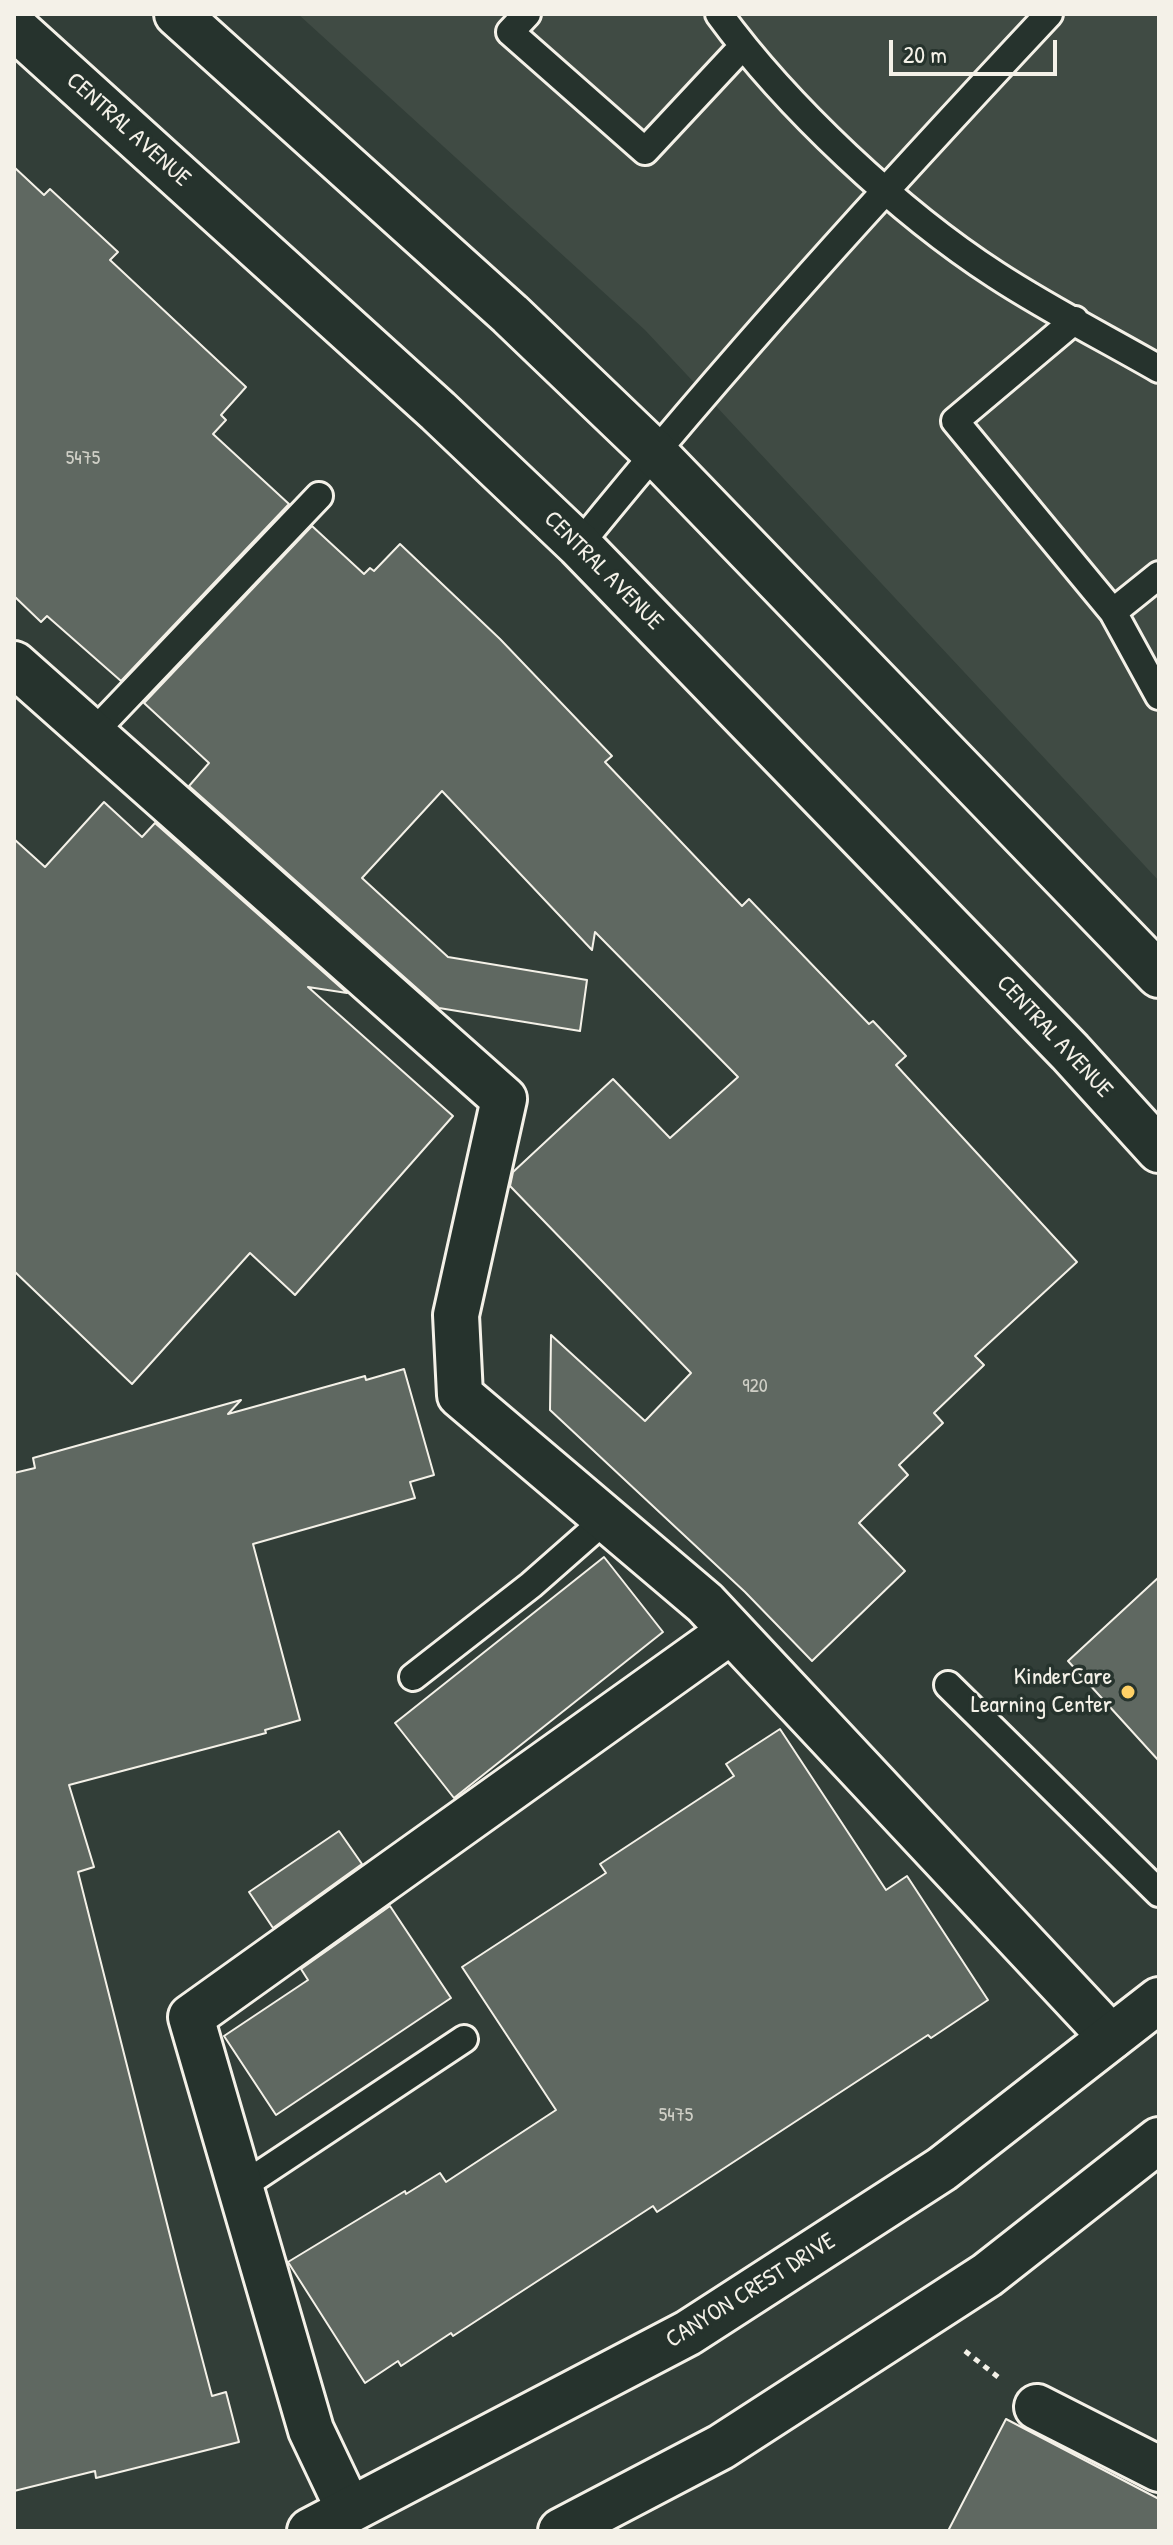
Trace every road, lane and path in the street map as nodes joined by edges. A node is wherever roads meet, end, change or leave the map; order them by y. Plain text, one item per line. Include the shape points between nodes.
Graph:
1 (177, 14) edge
2 (527, 14) edge
3 (719, 14) edge
4 (1049, 14) edge
5 (14, 27) edge
6 (743, 46) junction
7 (885, 191) junction
8 (1075, 320) junction
9 (1159, 369) edge
10 (654, 452) junction
11 (319, 496) dead end
12 (579, 545) junction
13 (1159, 575) edge
14 (1113, 612) junction
15 (14, 664) edge
16 (1159, 696) edge
17 (93, 733) junction
18 (1159, 975) edge
19 (1159, 1150) edge
20 (606, 1519) junction
21 (731, 1631) junction
22 (413, 1677) dead end
23 (948, 1685) dead end
24 (1159, 1893) edge
25 (1159, 2000) edge
26 (1111, 2037) junction
27 (464, 2039) dead end
28 (1159, 2140) edge
29 (241, 2187) junction
30 (921, 2317) junction
31 (1037, 2407) joint
32 (1159, 2469) edge
33 (349, 2510) junction
34 (310, 2531) edge
35 (561, 2531) edge

1 - 10 main road via 510,314
2 - 6 lane via 510,32 645,151
3 - 6 lane
4 - 7 lane
5 - 12 main road, CENTRAL AVENUE
6 - 7 lane
7 - 8 lane via 995,275
7 - 10 lane
8 - 9 lane
8 - 14 lane via 955,421
10 - 12 lane
10 - 18 main road
11 - 17 lane
12 - 19 main road, CENTRAL AVENUE
13 - 14 lane
14 - 16 lane
15 - 17 main road
17 - 20 main road via 504,1099 456,1315 460,1395
20 - 21 main road
20 - 22 lane
21 - 26 main road
21 - 29 main road via 191,2017
23 - 24 lane
25 - 26 main road, CANYON CREST DRIVE
26 - 33 main road, CANYON CREST DRIVE via 942,2169 688,2333
27 - 29 lane
28 - 30 main road via 987,2275
29 - 33 main road via 311,2430
30 - 31 path
30 - 35 main road via 721,2447
31 - 32 main road
33 - 34 main road, CANYON CREST DRIVE

